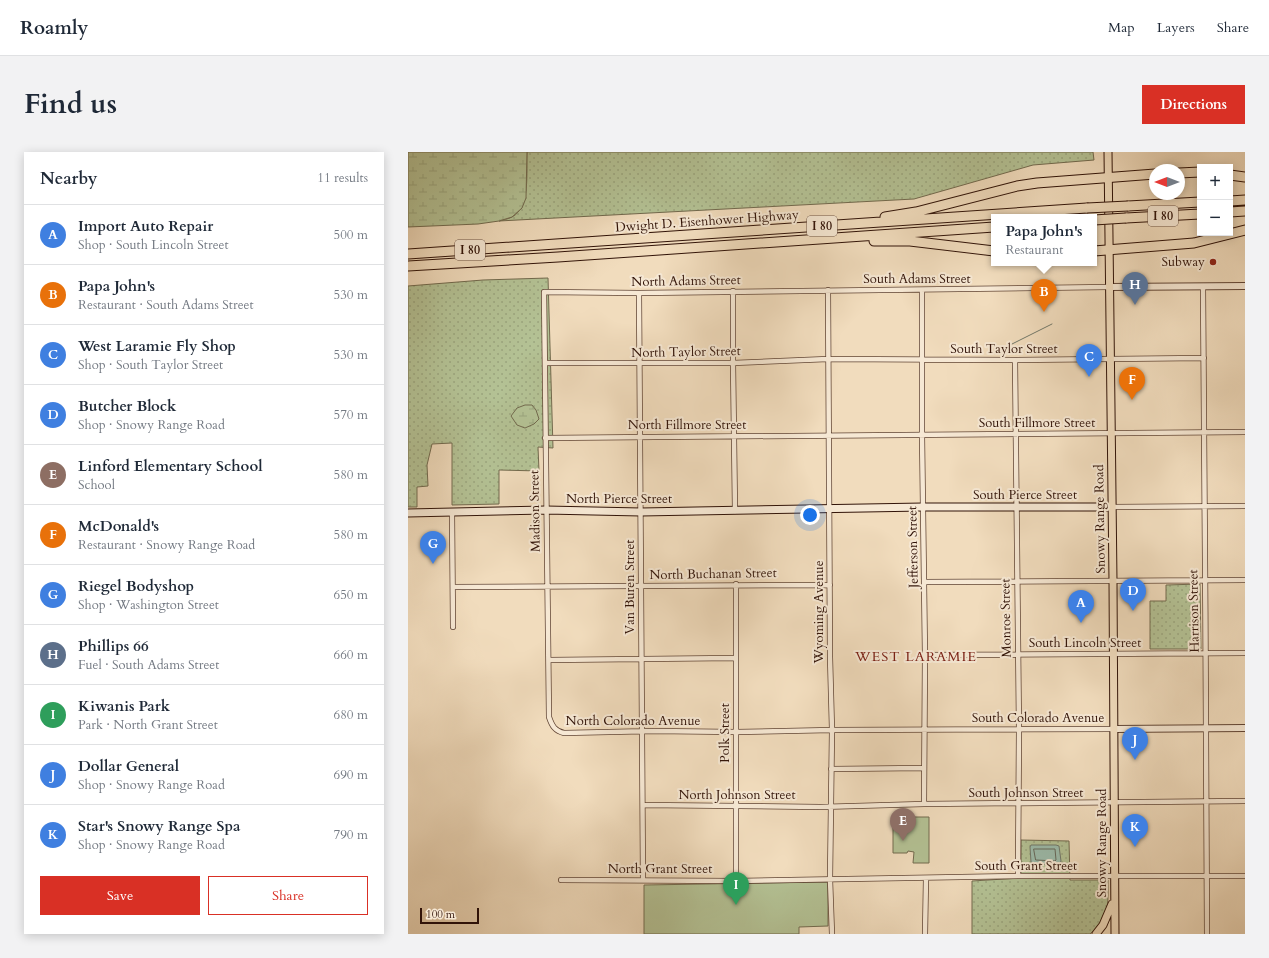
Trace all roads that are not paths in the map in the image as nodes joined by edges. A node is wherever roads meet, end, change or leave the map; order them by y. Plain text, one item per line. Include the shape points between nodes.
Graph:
1 (1108, 152) edge
2 (1197, 172) edge
3 (1185, 173) edge
4 (1149, 174) edge
5 (1233, 175) edge
6 (1108, 176) junction
7 (1245, 177) edge
8 (1233, 200) edge
9 (1245, 200) edge
10 (1197, 202) edge
11 (1245, 211) edge
12 (1233, 212) edge
13 (991, 214) edge
14 (997, 214) edge
15 (1197, 214) edge
16 (1097, 220) edge
17 (991, 227) edge
18 (771, 229) junction
19 (1245, 230) edge
20 (794, 240) junction
21 (1108, 250) junction
22 (1097, 251) edge
23 (991, 252) edge
24 (408, 254) edge
25 (408, 266) edge
26 (1245, 286) edge
27 (1109, 287) junction
28 (1203, 287) junction
29 (828, 290) junction
30 (922, 290) junction
31 (733, 291) junction
32 (544, 292) joint
33 (640, 293) junction
34 (1204, 358) junction
35 (1110, 359) junction
36 (828, 360) junction
37 (923, 360) junction
38 (1015, 360) junction
39 (545, 363) junction
40 (733, 363) junction
41 (640, 364) junction
42 (1204, 432) junction
43 (1245, 432) edge
44 (1015, 433) junction
45 (1111, 433) junction
46 (829, 435) junction
47 (922, 435) junction
48 (734, 436) junction
49 (640, 437) junction
50 (545, 438) junction
51 (1204, 506) junction
52 (1245, 506) edge
53 (923, 507) junction
54 (1016, 507) junction
55 (1112, 507) junction
56 (546, 510) junction
57 (735, 510) junction
58 (830, 510) junction
59 (641, 512) junction
60 (408, 513) edge
61 (452, 513) junction
62 (1205, 580) junction
63 (1245, 580) edge
64 (1017, 581) junction
65 (1113, 581) junction
66 (924, 582) junction
67 (736, 584) junction
68 (830, 585) junction
69 (547, 586) junction
70 (642, 586) junction
71 (453, 587) junction
72 (453, 627) dead end
73 (1206, 653) junction
74 (1245, 653) edge
75 (1018, 654) junction
76 (1113, 654) junction
77 (925, 655) junction
78 (735, 658) junction
79 (641, 659) junction
80 (549, 660) junction
81 (1206, 728) junction
82 (1245, 728) edge
83 (554, 729) joint
84 (1019, 729) junction
85 (1114, 729) junction
86 (832, 730) junction
87 (925, 731) junction
88 (643, 732) junction
89 (736, 732) junction
90 (924, 768) junction
91 (831, 769) junction
92 (1207, 801) junction
93 (1245, 801) edge
94 (1114, 803) junction
95 (924, 804) junction
96 (1019, 804) junction
97 (643, 805) junction
98 (736, 806) junction
99 (830, 806) junction
100 (1018, 876) junction
101 (1206, 876) junction
102 (1245, 876) edge
103 (1114, 877) junction
104 (926, 878) junction
105 (830, 879) junction
106 (561, 880) dead end
107 (643, 880) junction
108 (736, 881) junction
109 (1114, 900) junction
110 (832, 934) edge
111 (926, 934) edge
112 (1096, 934) edge
113 (1114, 934) edge
114 (1206, 934) edge

1 - 6 main road, Snowy Range Road
2 - 3 highway
4 - 6 highway
5 - 7 highway
6 - 18 highway via 1037,182 916,212
6 - 21 main road, Snowy Range Road
8 - 9 highway
10 - 14 highway, Dwight D. Eisenhower Highway / I 80, bridge
11 - 12 highway
13 - 18 highway, Dwight D. Eisenhower Highway / I 80, bridge
15 - 16 highway, I 80, bridge
17 - 20 highway, Dwight D. Eisenhower Highway / I 80
18 - 24 highway, Dwight D. Eisenhower Highway / I 80
19 - 21 highway via 1194,243
20 - 23 highway via 910,241
20 - 25 highway, Dwight D. Eisenhower Highway / I 80
21 - 22 highway
21 - 27 main road, Snowy Range Road
26 - 28 street, South Adams Street
27 - 28 street, South Adams Street
27 - 30 street, South Adams Street
27 - 35 main road, Snowy Range Road
28 - 34 street, Harrison Street
29 - 30 street, South Adams Street
29 - 31 street, North Adams Street
29 - 36 street, Wyoming Avenue
30 - 37 street, Jefferson Street
31 - 33 street, North Adams Street
31 - 40 street
32 - 33 street, North Adams Street
32 - 39 street, Madison Street
33 - 41 street, Van Buren Street
34 - 35 street, South Taylor Street
34 - 42 street, Harrison Street
35 - 38 street, South Taylor Street
35 - 45 main road, Snowy Range Road
36 - 37 street, South Taylor Street
36 - 40 street, North Taylor Street
36 - 46 street, Wyoming Avenue
37 - 38 street, South Taylor Street
37 - 47 street, Jefferson Street
38 - 44 street, Monroe Street
39 - 41 street, North Taylor Street
39 - 50 street, Madison Street
40 - 41 street, North Taylor Street
40 - 48 street
41 - 49 street, Van Buren Street
42 - 43 street, South Fillmore Street
42 - 45 street, South Fillmore Street
42 - 51 street, Harrison Street
44 - 45 street, South Fillmore Street
44 - 47 street, South Fillmore Street
44 - 54 street, Monroe Street
45 - 55 main road, Snowy Range Road
46 - 47 street, South Fillmore Street
46 - 48 street, North Fillmore Street
46 - 58 street, Wyoming Avenue
47 - 53 street, Jefferson Street
48 - 49 street, North Fillmore Street
48 - 57 street
49 - 50 street, North Fillmore Street
49 - 59 street, Van Buren Street
50 - 56 street, Madison Street
51 - 52 street, South Pierce Street
51 - 55 street, South Pierce Street
51 - 62 street, Harrison Street
53 - 54 main road, South Pierce Street
53 - 58 main road, South Pierce Street
53 - 66 street, Jefferson Street
54 - 55 main road, South Pierce Street
54 - 64 street, Monroe Street
55 - 65 main road, Snowy Range Road
56 - 59 main road, North Pierce Street
56 - 61 main road, North Pierce Street
56 - 69 street, Madison Street
57 - 58 main road, North Pierce Street
57 - 59 main road, North Pierce Street
58 - 68 street, Wyoming Avenue
59 - 70 street, Van Buren Street
60 - 61 main road, North Pierce Street
61 - 71 street
62 - 63 street
62 - 65 street
62 - 73 street, Harrison Street
64 - 65 street
64 - 66 street
64 - 75 street, Monroe Street
65 - 76 main road, Snowy Range Road
66 - 77 street, Jefferson Street
67 - 68 street, North Buchanan Street
67 - 70 street, North Buchanan Street
67 - 78 street, Polk Street
68 - 86 street, Wyoming Avenue
69 - 70 street, North Buchanan Street
69 - 71 street, North Buchanan Street
69 - 80 street, Madison Street
70 - 79 street, Van Buren Street
71 - 72 street
73 - 74 street, South Lincoln Street
73 - 76 street, South Lincoln Street
73 - 81 street, Harrison Street
75 - 76 street, South Lincoln Street
75 - 77 street, South Lincoln Street
75 - 84 street, Monroe Street
76 - 85 main road, Snowy Range Road
77 - 87 street, Jefferson Street
78 - 79 street
78 - 89 street, Polk Street
79 - 80 street
79 - 88 street, Van Buren Street
80 - 83 street, Madison Street via 549,717
81 - 82 street, South Colorado Avenue
81 - 85 street, South Colorado Avenue
81 - 92 street, Harrison Street
83 - 88 street, North Colorado Avenue via 564,733
84 - 85 street, South Colorado Avenue
84 - 87 street, South Colorado Avenue
84 - 96 street, Monroe Street
85 - 94 main road, Snowy Range Road
86 - 87 street, South Colorado Avenue
86 - 89 street, North Colorado Avenue
86 - 91 street, Wyoming Avenue
87 - 90 street, Jefferson Street
88 - 89 street, North Colorado Avenue
88 - 97 street, Van Buren Street
89 - 98 street, Polk Street
90 - 91 street
90 - 95 street, Jefferson Street
91 - 99 street, Wyoming Avenue
92 - 93 street, South Johnson Street
92 - 94 street, South Johnson Street
92 - 101 street, Harrison Street
94 - 96 street, South Johnson Street
94 - 103 main road, Snowy Range Road
95 - 96 street, South Johnson Street
95 - 99 street, South Johnson Street
96 - 100 street, Monroe Street
97 - 98 street, North Johnson Street
97 - 107 street, Van Buren Street
98 - 99 street, North Johnson Street
98 - 108 street, Polk Street
99 - 105 street, Wyoming Avenue
100 - 103 street, South Grant Street
100 - 104 street, South Grant Street
101 - 102 street, South Grant Street
101 - 103 street, South Grant Street
101 - 114 street, Harrison Street
103 - 109 main road, Snowy Range Road
104 - 105 street, South Grant Street
104 - 111 street
105 - 108 street, North Grant Street
105 - 110 street, Wyoming Avenue
106 - 107 street, North Grant Street
107 - 108 street, North Grant Street
109 - 112 main road
109 - 113 main road, Snowy Range Road

